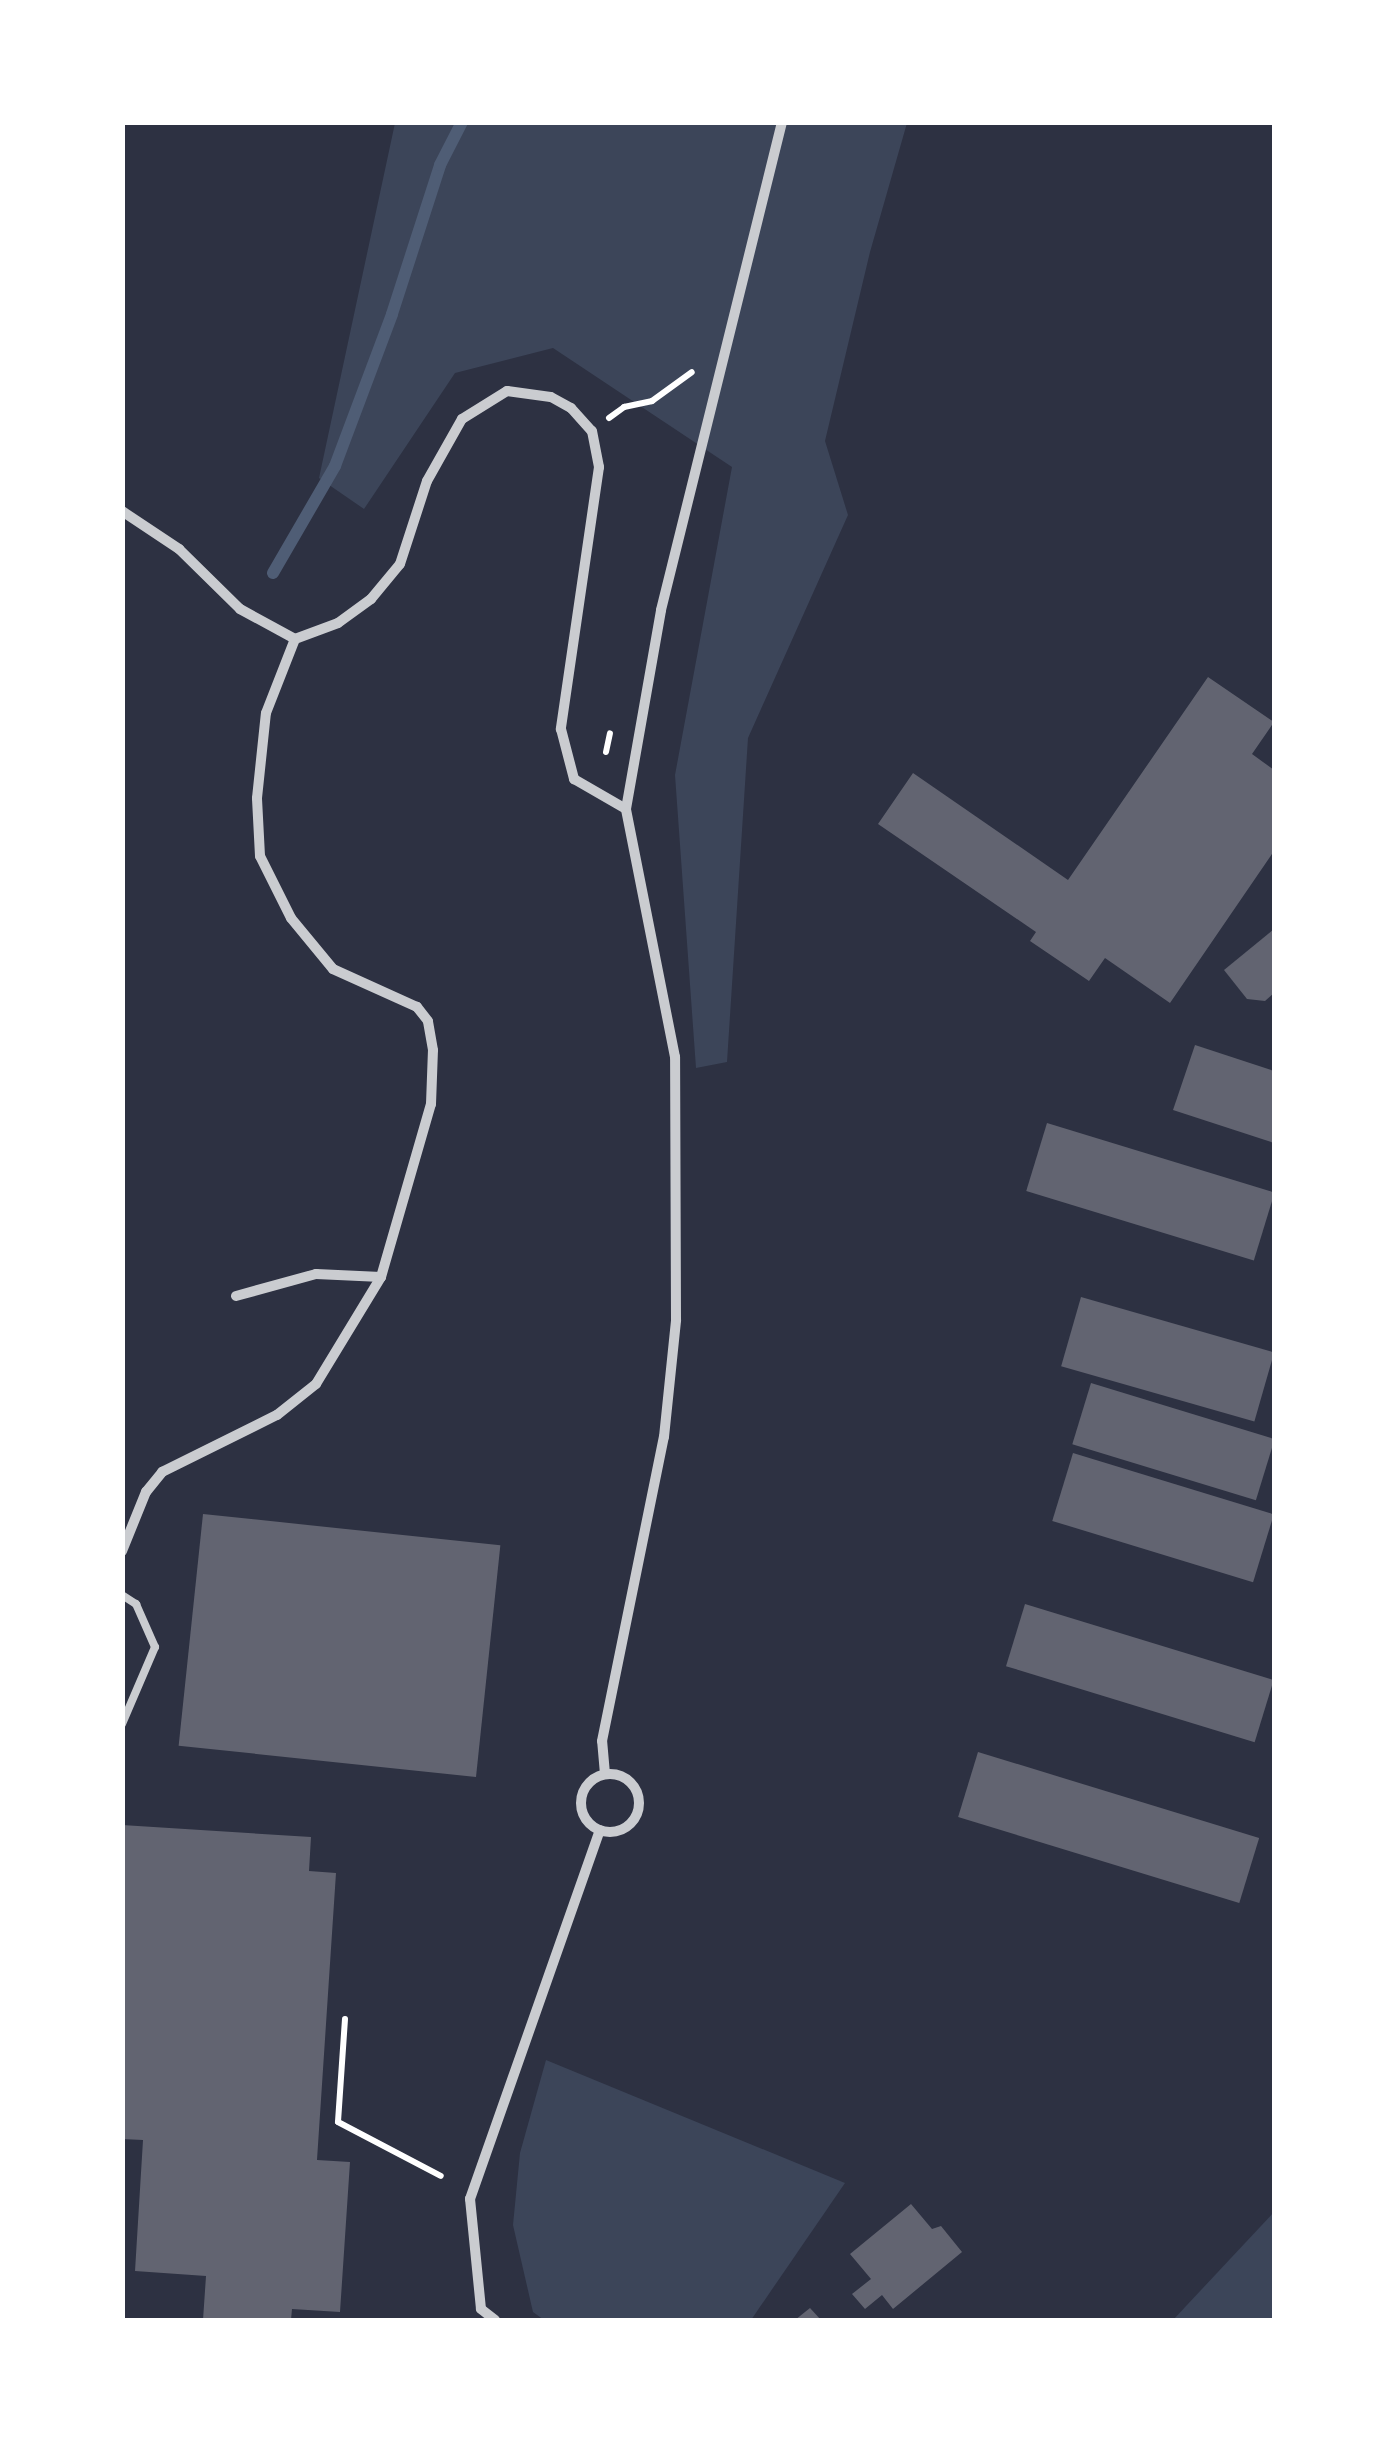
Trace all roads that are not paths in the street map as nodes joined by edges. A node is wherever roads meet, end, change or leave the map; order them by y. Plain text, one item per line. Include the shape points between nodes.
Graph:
1 (782, 122) edge
2 (122, 510) edge
3 (294, 638) junction
4 (626, 808) junction
5 (381, 1278) junction
6 (236, 1296) dead end
7 (122, 1551) edge
8 (122, 1595) edge
9 (122, 1724) edge
10 (605, 1774) junction
11 (600, 1830) junction
12 (494, 2320) edge

1 - 4 street via 661,610
2 - 3 street via 179,549 240,608
3 - 4 street via 338,623 371,599 400,564 427,481 462,419 507,391 552,397 592,431 599,467 561,728 574,778
3 - 5 street via 266,713 256,798 260,856 291,918 333,968 417,1007 428,1021 433,1050 420,1155
4 - 10 street via 674,1057 676,1320 664,1437 602,1740
5 - 6 street via 316,1274
5 - 7 street via 316,1384 277,1415 162,1472 146,1492
8 - 9 lane via 136,1604 155,1647
10 - 11 street via 588,1783 581,1800 586,1819
10 - 11 street via 629,1779 640,1808 625,1828
11 - 12 street via 470,2199 481,2308

